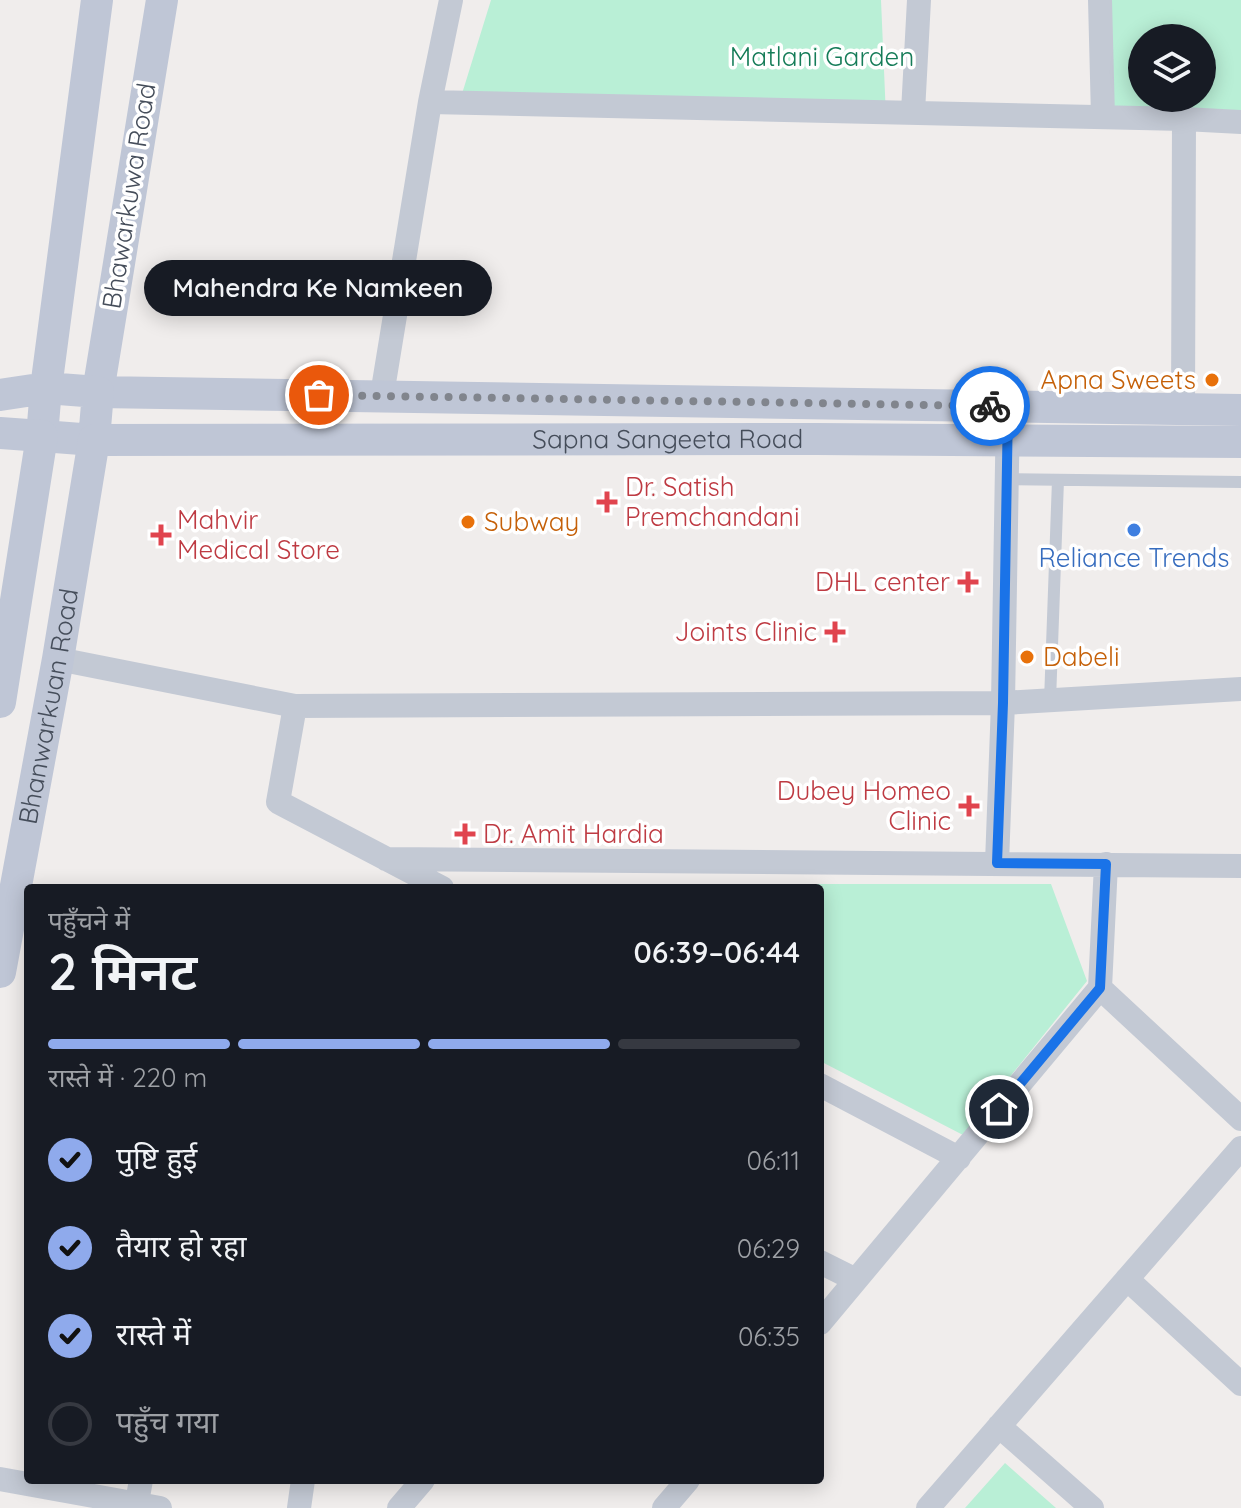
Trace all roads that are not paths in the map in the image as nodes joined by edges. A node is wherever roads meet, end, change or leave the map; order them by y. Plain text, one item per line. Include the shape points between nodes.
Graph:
1 (97, 0) edge
2 (162, 0) edge
3 (451, 0) edge
4 (919, 0) edge
5 (1100, 0) edge
6 (430, 102) junction
7 (913, 112) junction
8 (1103, 117) junction
9 (1184, 119) junction
10 (1241, 122) edge
11 (46, 388) junction
12 (98, 392) junction
13 (0, 395) edge
14 (382, 395) junction
15 (1008, 406) junction
16 (1183, 409) junction
17 (1241, 410) edge
18 (0, 433) edge
19 (42, 436) junction
20 (94, 440) junction
21 (1007, 440) junction
22 (1241, 442) edge
23 (1006, 479) junction
24 (1058, 480) junction
25 (1241, 482) edge
26 (58, 659) junction
27 (1241, 689) edge
28 (1050, 701) junction
29 (0, 702) edge
30 (1003, 703) junction
31 (295, 706) junction
32 (386, 859) junction
33 (997, 863) junction
34 (1106, 864) junction
35 (1241, 866) edge
36 (25, 884) edge
37 (434, 884) edge
38 (24, 888) edge
39 (18, 928) edge
40 (0, 972) edge
41 (1100, 988) junction
42 (824, 1087) edge
43 (1241, 1119) edge
44 (1241, 1148) edge
45 (959, 1158) junction
46 (824, 1264) edge
47 (1127, 1279) junction
48 (856, 1280) junction
49 (824, 1318) edge
50 (1241, 1384) edge
51 (999, 1426) junction
52 (0, 1479) edge
53 (24, 1483) edge
54 (34, 1484) edge
55 (302, 1484) edge
56 (420, 1484) edge
57 (685, 1484) edge
58 (143, 1500) edge
59 (299, 1508) edge
60 (399, 1508) edge
61 (664, 1508) edge
62 (928, 1508) edge
63 (1092, 1508) edge

1 - 11 main road
2 - 12 main road, Bhawarkuwa Road
3 - 6 street
4 - 7 street
5 - 8 street
6 - 7 street
6 - 14 street
7 - 8 street
8 - 9 street
9 - 10 street
9 - 16 street
11 - 12 main road, Sapna Sangeeta Road
11 - 13 main road, Sapna Sangeeta Road
11 - 19 main road, Bhanwarkuan Road
12 - 14 main road, Sapna Sangeeta Road
12 - 20 main road, Bhawarkuwa Road
14 - 15 main road, Sapna Sangeeta Road
15 - 16 main road, Sapna Sangeeta Road
15 - 21 street
16 - 17 main road, Sapna Sangeeta Road
18 - 19 main road, Sapna Sangeeta Road
19 - 20 main road, Sapna Sangeeta Road
19 - 29 main road, Bhanwarkuan Road
20 - 21 main road, Sapna Sangeeta Road
20 - 26 main road, Bhanwarkuan Road
21 - 22 main road, Sapna Sangeeta Road
21 - 23 street
23 - 24 lane
23 - 30 street
24 - 25 lane
24 - 28 lane
26 - 31 street
26 - 36 main road, Bhanwarkuan Road
27 - 28 street
28 - 30 street
30 - 31 street
30 - 33 street
31 - 32 street via 278,802
32 - 33 street
32 - 37 street
33 - 34 street
34 - 35 street
34 - 41 street
38 - 39 main road, Bhanwarkuan Road
39 - 40 main road, Bhanwarkuan Road
41 - 43 street
41 - 45 street
42 - 45 street
44 - 47 street
45 - 48 street
46 - 48 street
47 - 50 street
47 - 51 street
48 - 49 street
51 - 62 street
51 - 63 street
52 - 53 street
54 - 58 street
55 - 59 street
56 - 60 street
57 - 61 street

